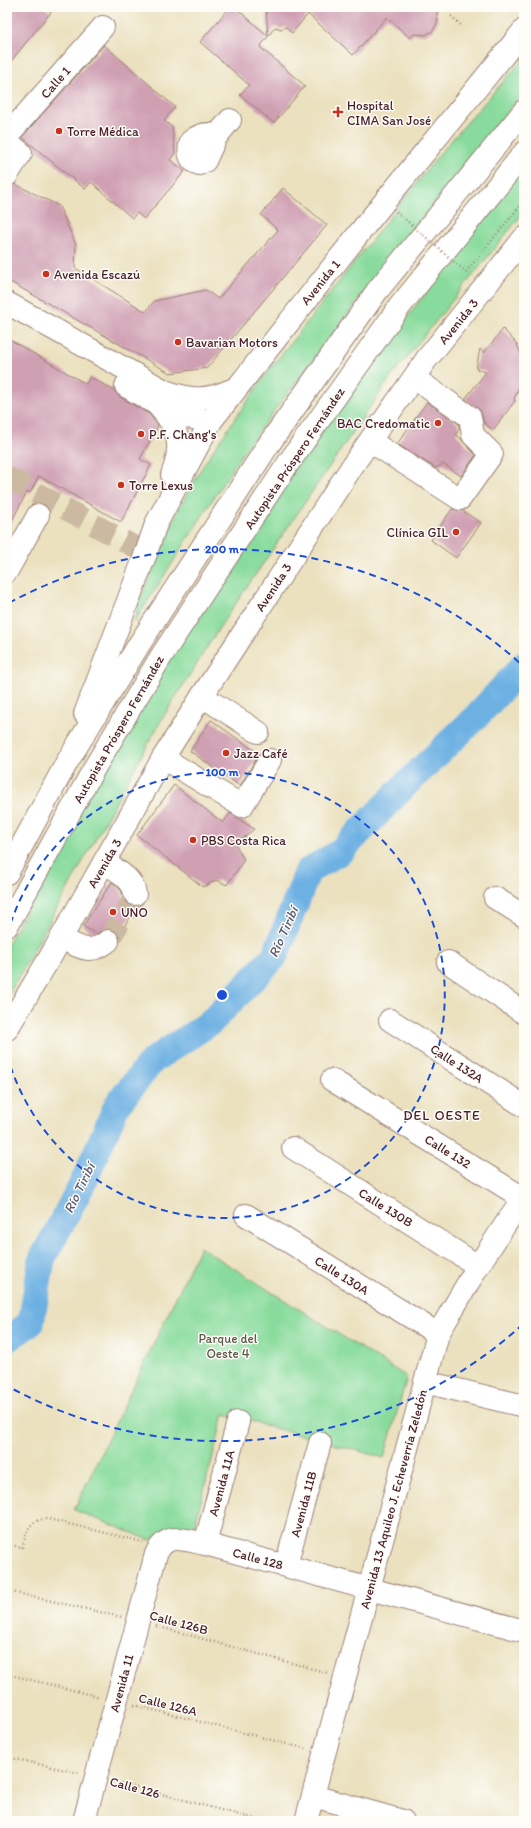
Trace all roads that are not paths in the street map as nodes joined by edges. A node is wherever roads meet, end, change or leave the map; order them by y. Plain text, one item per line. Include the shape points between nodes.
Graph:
1 (104, 27) dead end
2 (524, 30) edge
3 (524, 111) edge
4 (230, 120) dead end
5 (7, 136) edge
6 (216, 136) dead end
7 (14, 147) edge
8 (524, 153) edge
9 (7, 175) edge
10 (524, 238) edge
11 (7, 303) edge
12 (7, 316) edge
13 (414, 378) junction
14 (234, 389) junction
15 (156, 404) junction
16 (211, 421) junction
17 (370, 441) junction
18 (38, 515) dead end
19 (156, 524) junction
20 (7, 571) edge
21 (202, 696) junction
22 (258, 732) dead end
23 (163, 758) junction
24 (270, 760) dead end
25 (67, 762) junction
26 (104, 862) junction
27 (7, 873) edge
28 (135, 894) dead end
29 (495, 898) dead end
30 (524, 916) edge
31 (7, 926) edge
32 (108, 941) tunnel mouth
33 (56, 946) junction
34 (448, 962) dead end
35 (524, 1013) edge
36 (390, 1020) dead end
37 (7, 1029) edge
38 (332, 1080) dead end
39 (524, 1106) edge
40 (293, 1148) dead end
41 (523, 1197) edge
42 (246, 1215) dead end
43 (478, 1266) junction
44 (438, 1334) junction
45 (425, 1382) junction
46 (524, 1406) edge
47 (238, 1422) dead end
48 (320, 1443) dead end
49 (205, 1544) junction
50 (160, 1546) joint
51 (286, 1565) junction
52 (369, 1589) junction
53 (524, 1631) edge
54 (313, 1796) junction
55 (84, 1821) edge
56 (306, 1821) edge
57 (403, 1821) edge

1 - 5 main road, Calle 1
2 - 14 main road, Avenida 1
3 - 25 main road, Autopista Próspero Fernández via 377,291 269,444 140,643
4 - 6 main road
7 - 9 main road
8 - 31 main road, Autopista Próspero Fernández via 400,306 289,462 162,655 96,765
10 - 13 main road, Avenida 3
11 - 14 main road via 165,391 200,400
12 - 15 main road
13 - 17 main road, Avenida 3
13 - 17 main road via 470,417 473,435 492,454 460,499
14 - 16 main road, Avenida 1
15 - 16 main road via 182,416
15 - 19 main road via 175,427 178,447 178,459
16 - 19 main road, Avenida 1
17 - 21 main road, Avenida 3
18 - 20 main road
19 - 25 main road, Avenida 1
21 - 22 main road
21 - 23 main road, Avenida 3
23 - 24 main road via 242,806
23 - 26 main road, Avenida 3
25 - 27 main road, Autopista Próspero Fernández
26 - 28 main road via 132,884
26 - 33 main road, Avenida 3
29 - 30 main road
32 - 33 main road via 99,948
33 - 37 main road, Avenida 3
34 - 35 main road
36 - 39 main road, Calle 132A
38 - 41 main road, Calle 132
40 - 43 main road, Calle 130B
41 - 43 main road, Avenida 13 Aquileo J. Echeverría Zeledón
42 - 44 main road, Calle 130A
43 - 44 main road, Avenida 13 Aquileo J. Echeverría Zeledón
44 - 45 main road, Avenida 13 Aquileo J. Echeverría Zeledón
45 - 46 main road
45 - 52 main road, Avenida 13 Aquileo J. Echeverría Zeledón
47 - 49 main road, Avenida 11A
48 - 51 main road, Avenida 11B
49 - 50 main road, Calle 128 via 174,1538
49 - 51 main road, Calle 128
50 - 55 main road, Avenida 11
51 - 52 main road, Calle 128
52 - 53 main road, Calle 128
52 - 54 main road, Avenida 13 Aquileo J. Echeverría Zeledón
54 - 56 main road, Avenida 13 Aquileo J. Echeverría Zeledón
54 - 57 main road

